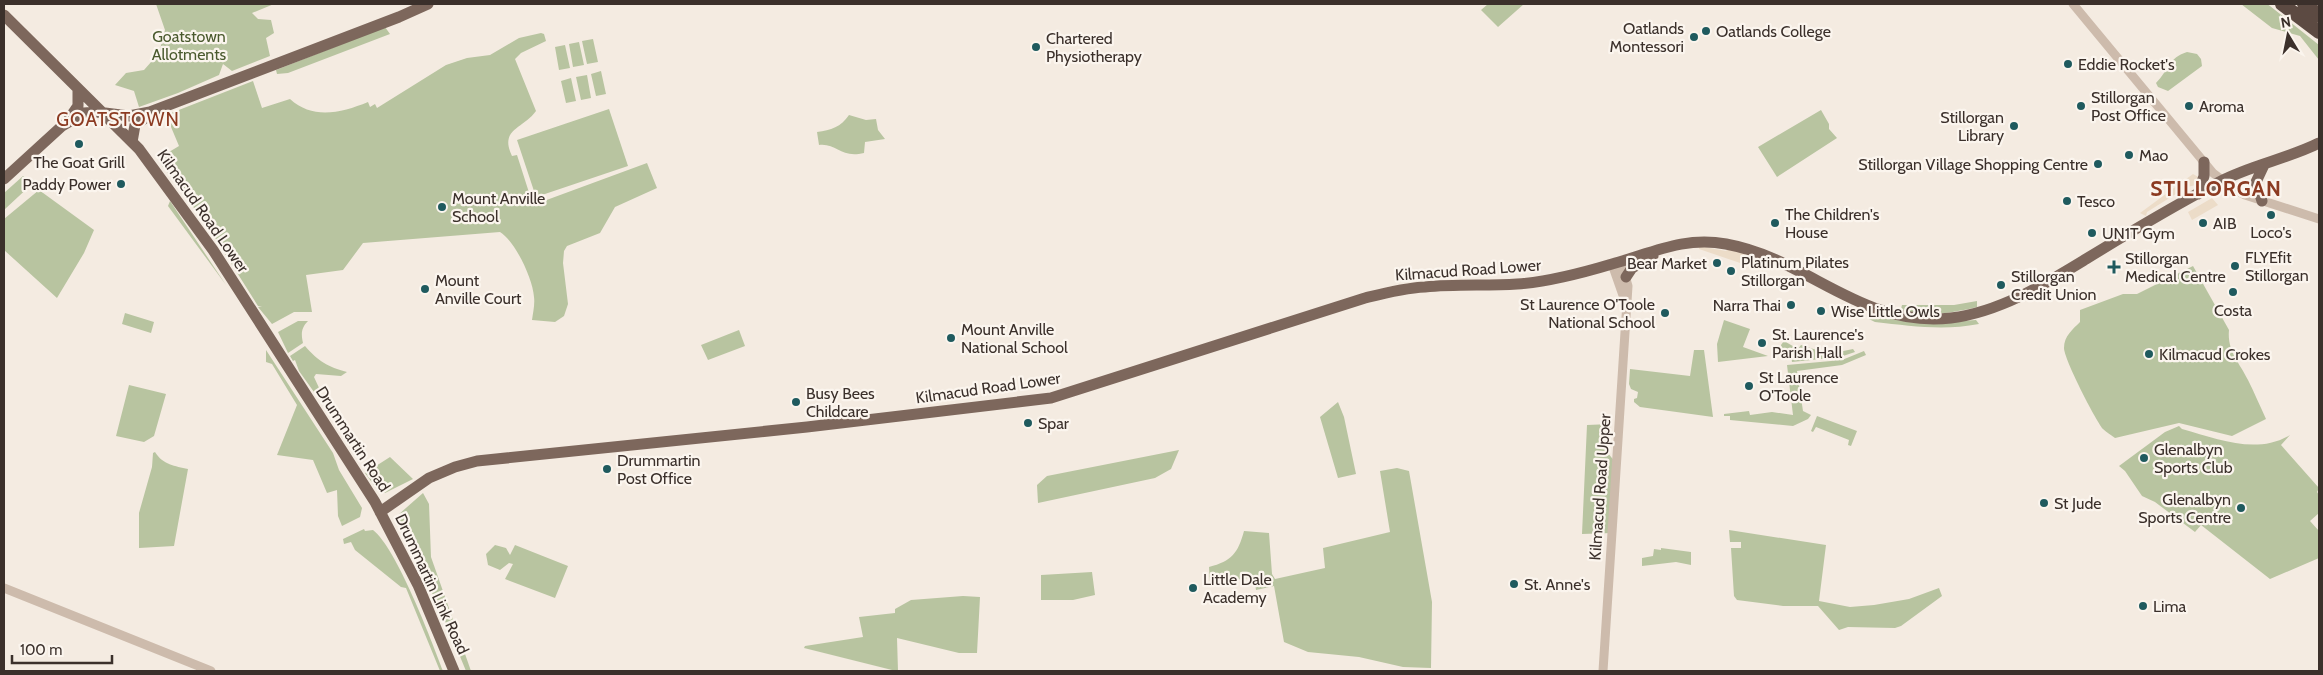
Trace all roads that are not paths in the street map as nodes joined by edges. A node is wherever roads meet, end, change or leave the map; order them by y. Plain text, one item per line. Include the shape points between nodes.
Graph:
1 (428, 4) edge
2 (2073, 4) edge
3 (2282, 4) edge
4 (2304, 4) edge
5 (4, 15) edge
6 (2319, 15) edge
7 (2319, 32) edge
8 (78, 89) junction
9 (158, 110) junction
10 (104, 113) junction
11 (62, 126) junction
12 (132, 142) junction
13 (2319, 143) edge
14 (2204, 162) junction
15 (2264, 165) junction
16 (4, 179) edge
17 (2222, 181) junction
18 (2198, 194) junction
19 (2262, 201) junction
20 (2319, 219) edge
21 (1658, 249) junction
22 (1617, 263) junction
23 (1626, 277) junction
24 (1626, 304) junction
25 (266, 334) joint
26 (634, 444) joint
27 (380, 512) junction
28 (4, 588) edge
29 (211, 671) edge
30 (454, 671) edge
31 (1603, 671) edge

1 - 9 main road
2 - 14 street
3 - 7 highway
4 - 6 highway
5 - 8 main road, Kilmacud Road Lower
8 - 10 main road, Kilmacud Road Lower
8 - 11 main road via 78,106
9 - 10 main road via 129,116
9 - 12 main road via 135,126
10 - 11 main road via 84,113
10 - 12 main road, Kilmacud Road Lower
11 - 16 main road
12 - 25 main road, Kilmacud Road Lower via 190,216
13 - 15 main road, Kilmacud Road Lower
14 - 17 street
14 - 18 main road via 2204,176
15 - 17 main road, Kilmacud Road Lower
15 - 19 main road via 2256,182
17 - 18 main road, Kilmacud Road Lower
17 - 19 street
18 - 21 main road, Kilmacud Road Lower via 2029,292 1981,312 1943,319 1906,317 1869,308 1747,248 1701,241
19 - 20 street
21 - 22 main road, Kilmacud Road Lower
21 - 23 main road via 1655,255 1632,268
22 - 23 street, Kilmacud Road Upper
22 - 24 street, Kilmacud Road Upper
22 - 26 main road, Kilmacud Road Lower via 1520,284 1426,286 1396,290 1051,398
23 - 24 street, Kilmacud Road Upper
24 - 31 street, Kilmacud Road Upper
25 - 27 main road, Drummartin Road
26 - 27 main road, Drummartin Road via 469,463 429,478
27 - 30 main road, Drummartin Link Road via 418,585
28 - 29 street

